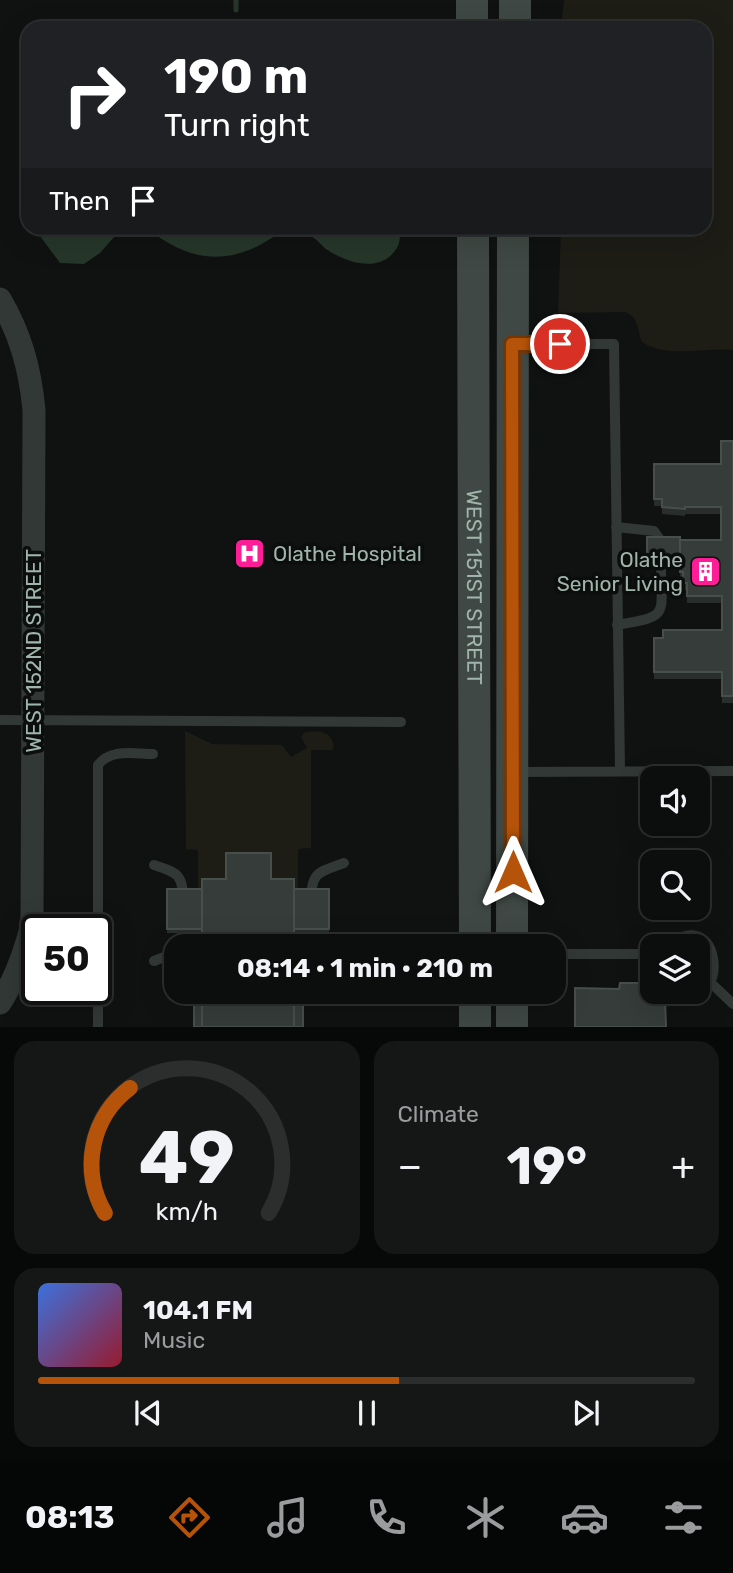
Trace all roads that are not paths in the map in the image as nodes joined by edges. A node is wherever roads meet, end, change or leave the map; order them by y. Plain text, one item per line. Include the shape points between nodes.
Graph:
1 (472, 0) edge
2 (515, 0) edge
3 (472, 21) edge
4 (515, 21) edge
5 (473, 235) edge
6 (513, 235) edge
7 (0, 299) edge
8 (512, 344) junction
9 (617, 527) junction
10 (661, 541) edge
11 (661, 565) edge
12 (617, 625) junction
13 (0, 720) edge
14 (34, 720) junction
15 (401, 722) dead end
16 (153, 754) dead end
17 (474, 771) junction
18 (620, 771) junction
19 (733, 771) edge
20 (513, 772) junction
21 (344, 863) dead end
22 (154, 865) dead end
23 (182, 934) edge
24 (312, 934) edge
25 (475, 934) edge
26 (512, 934) edge
27 (710, 944) edge
28 (566, 954) edge
29 (640, 954) edge
30 (164, 957) edge
31 (154, 961) dead end
32 (712, 984) joint
33 (0, 1003) edge
34 (475, 1004) edge
35 (512, 1004) edge
36 (733, 1004) edge
37 (98, 1027) edge
38 (475, 1027) edge
39 (512, 1027) edge

1 - 3 main road
2 - 4 main road
5 - 17 main road, WEST 151ST STREET
6 - 8 main road, WEST 151ST STREET
7 - 14 street, WEST 152ND STREET via 25,352 34,410
8 - 9 lane via 614,344
8 - 20 main road, WEST 151ST STREET
9 - 10 lane via 654,531
9 - 12 lane
11 - 12 lane via 657,616
12 - 18 lane
13 - 14 lane
14 - 15 lane
14 - 33 street, WEST 152ND STREET via 32,924 23,958
16 - 37 lane via 112,754 99,765
17 - 20 main road
17 - 25 main road, WEST 151ST STREET
18 - 19 lane
18 - 20 lane
20 - 26 main road, WEST 151ST STREET
21 - 24 lane via 313,880
22 - 23 lane via 182,880
27 - 32 lane via 719,961
28 - 29 lane
30 - 31 lane
32 - 36 lane
34 - 38 main road
35 - 39 main road

